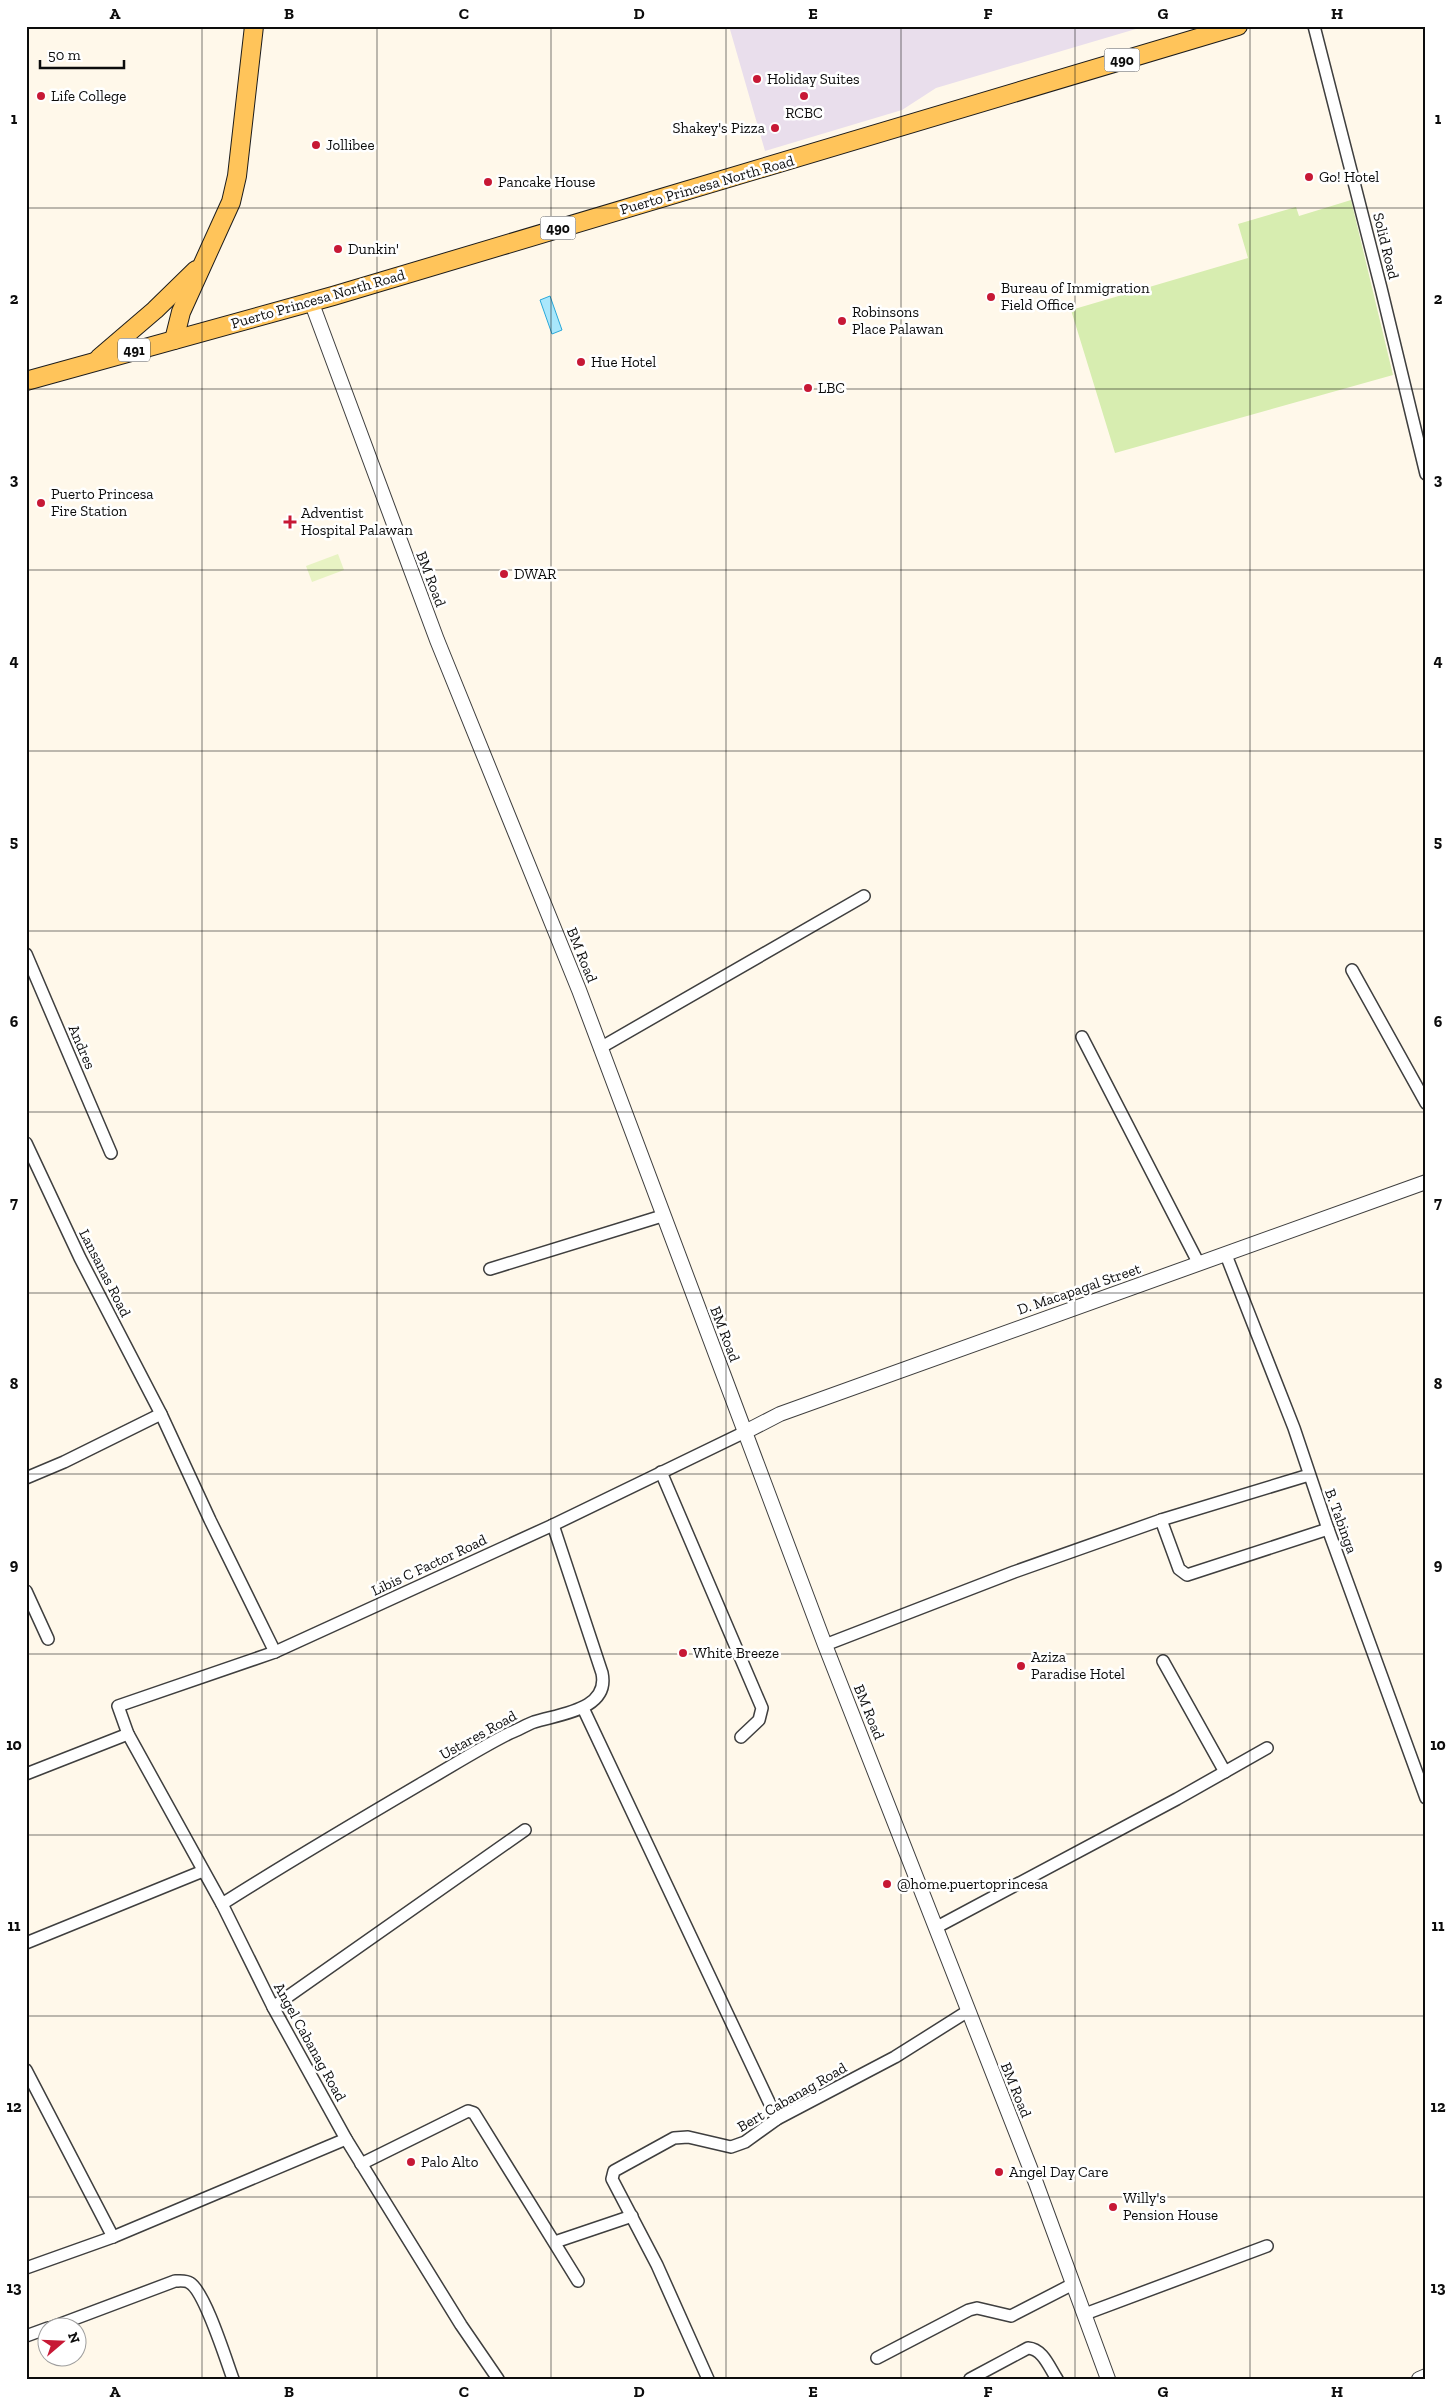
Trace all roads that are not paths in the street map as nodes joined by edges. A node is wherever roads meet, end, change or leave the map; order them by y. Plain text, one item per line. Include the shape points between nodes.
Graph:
1 (254, 26) edge
2 (1238, 26) edge
3 (1314, 26) edge
4 (205, 261) junction
5 (311, 301) junction
6 (174, 340) junction
7 (94, 361) junction
8 (26, 381) edge
9 (1426, 474) edge
10 (864, 896) dead end
11 (26, 954) edge
12 (1352, 970) dead end
13 (1082, 1037) dead end
14 (600, 1048) junction
15 (1426, 1103) edge
16 (26, 1143) edge
17 (111, 1153) dead end
18 (1426, 1182) edge
19 (662, 1216) junction
20 (1226, 1254) junction
21 (1199, 1264) junction
22 (490, 1269) dead end
23 (161, 1414) junction
24 (746, 1432) junction
25 (661, 1472) junction
26 (1309, 1476) junction
27 (26, 1478) edge
28 (1161, 1520) junction
29 (553, 1525) junction
30 (1328, 1529) junction
31 (26, 1591) edge
32 (48, 1639) dead end
33 (824, 1645) junction
34 (275, 1652) junction
35 (1163, 1661) dead end
36 (118, 1706) joint
37 (583, 1708) junction
38 (128, 1734) junction
39 (740, 1737) dead end
40 (1267, 1748) dead end
41 (1225, 1772) junction
42 (26, 1774) edge
43 (1426, 1798) edge
44 (525, 1830) dead end
45 (203, 1871) junction
46 (222, 1904) junction
47 (937, 1927) junction
48 (26, 1944) edge
49 (273, 2007) junction
50 (968, 2010) junction
51 (26, 2070) edge
52 (777, 2119) junction
53 (346, 2139) junction
54 (361, 2164) junction
55 (632, 2216) junction
56 (113, 2237) junction
57 (555, 2242) junction
58 (1267, 2246) dead end
59 (26, 2268) edge
60 (578, 2281) dead end
61 (1073, 2284) junction
62 (1085, 2314) junction
63 (76, 2318) edge
64 (38, 2332) edge
65 (26, 2336) edge
66 (877, 2358) dead end
67 (1426, 2376) edge
68 (233, 2379) edge
69 (498, 2379) edge
70 (708, 2379) edge
71 (970, 2379) edge
72 (1056, 2379) edge
73 (1108, 2379) edge
74 (1419, 2379) edge

1 - 4 main road via 237,176 231,202
2 - 5 main road, Puerto Princesa North Road / 490
3 - 9 street, Solid Road
4 - 6 main road via 181,312
4 - 7 main road via 155,310
5 - 6 main road, Puerto Princesa North Road / 490
5 - 14 street, BM Road via 437,640
6 - 7 main road, 491
7 - 8 main road, 491
10 - 14 street
11 - 17 street, Andres
12 - 15 street
13 - 21 street
14 - 19 street, BM Road
16 - 23 street, Lansanas Road via 80,1258
18 - 20 street, D. Macapagal Street
19 - 22 street
19 - 24 street, BM Road
20 - 21 street, D. Macapagal Street
20 - 26 street, B. Tabinga via 1294,1428
21 - 24 street, D. Macapagal Street via 780,1414
23 - 27 street
23 - 34 street, Lansanas Road
24 - 25 street, Libis C Factor Road
24 - 33 street, BM Road
25 - 29 street, Libis C Factor Road
25 - 39 street via 762,1708 759,1720
26 - 28 street
26 - 30 street, B. Tabinga
28 - 30 street via 1179,1569 1187,1576
28 - 33 street
29 - 34 street, Libis C Factor Road
29 - 37 street, Ustares Road via 604,1683 602,1690
30 - 43 street, B. Tabinga
31 - 32 street
33 - 47 street, BM Road
34 - 36 street, Libis C Factor Road
35 - 41 street
36 - 38 street, Angel Cabanag Road
37 - 46 street, Ustares Road via 536,1722 505,1736
37 - 52 street
38 - 42 street
38 - 45 street, Angel Cabanag Road
40 - 41 street
41 - 47 street
44 - 49 street
45 - 46 street, Angel Cabanag Road
45 - 48 street
46 - 49 street, Angel Cabanag Road
47 - 50 street, BM Road
49 - 53 street, Angel Cabanag Road
50 - 52 street, Bert Cabanag Road via 895,2056
50 - 61 street, BM Road
51 - 56 street
52 - 55 street, Bert Cabanag Road via 736,2146 688,2137 674,2138 616,2168 612,2179
53 - 54 street, Angel Cabanag Road
53 - 56 street
54 - 57 street via 468,2111 474,2113
54 - 69 street, Angel Cabanag Road
55 - 57 street
55 - 70 street, Bert Cabanag Road
56 - 59 street
57 - 60 street
58 - 62 street
61 - 62 street, BM Road
61 - 66 street via 1010,2316 977,2308 969,2310
62 - 73 street, BM Road
63 - 68 street via 175,2281 185,2281 196,2289
64 - 65 street
67 - 74 street
71 - 72 street via 1028,2348 1035,2348

